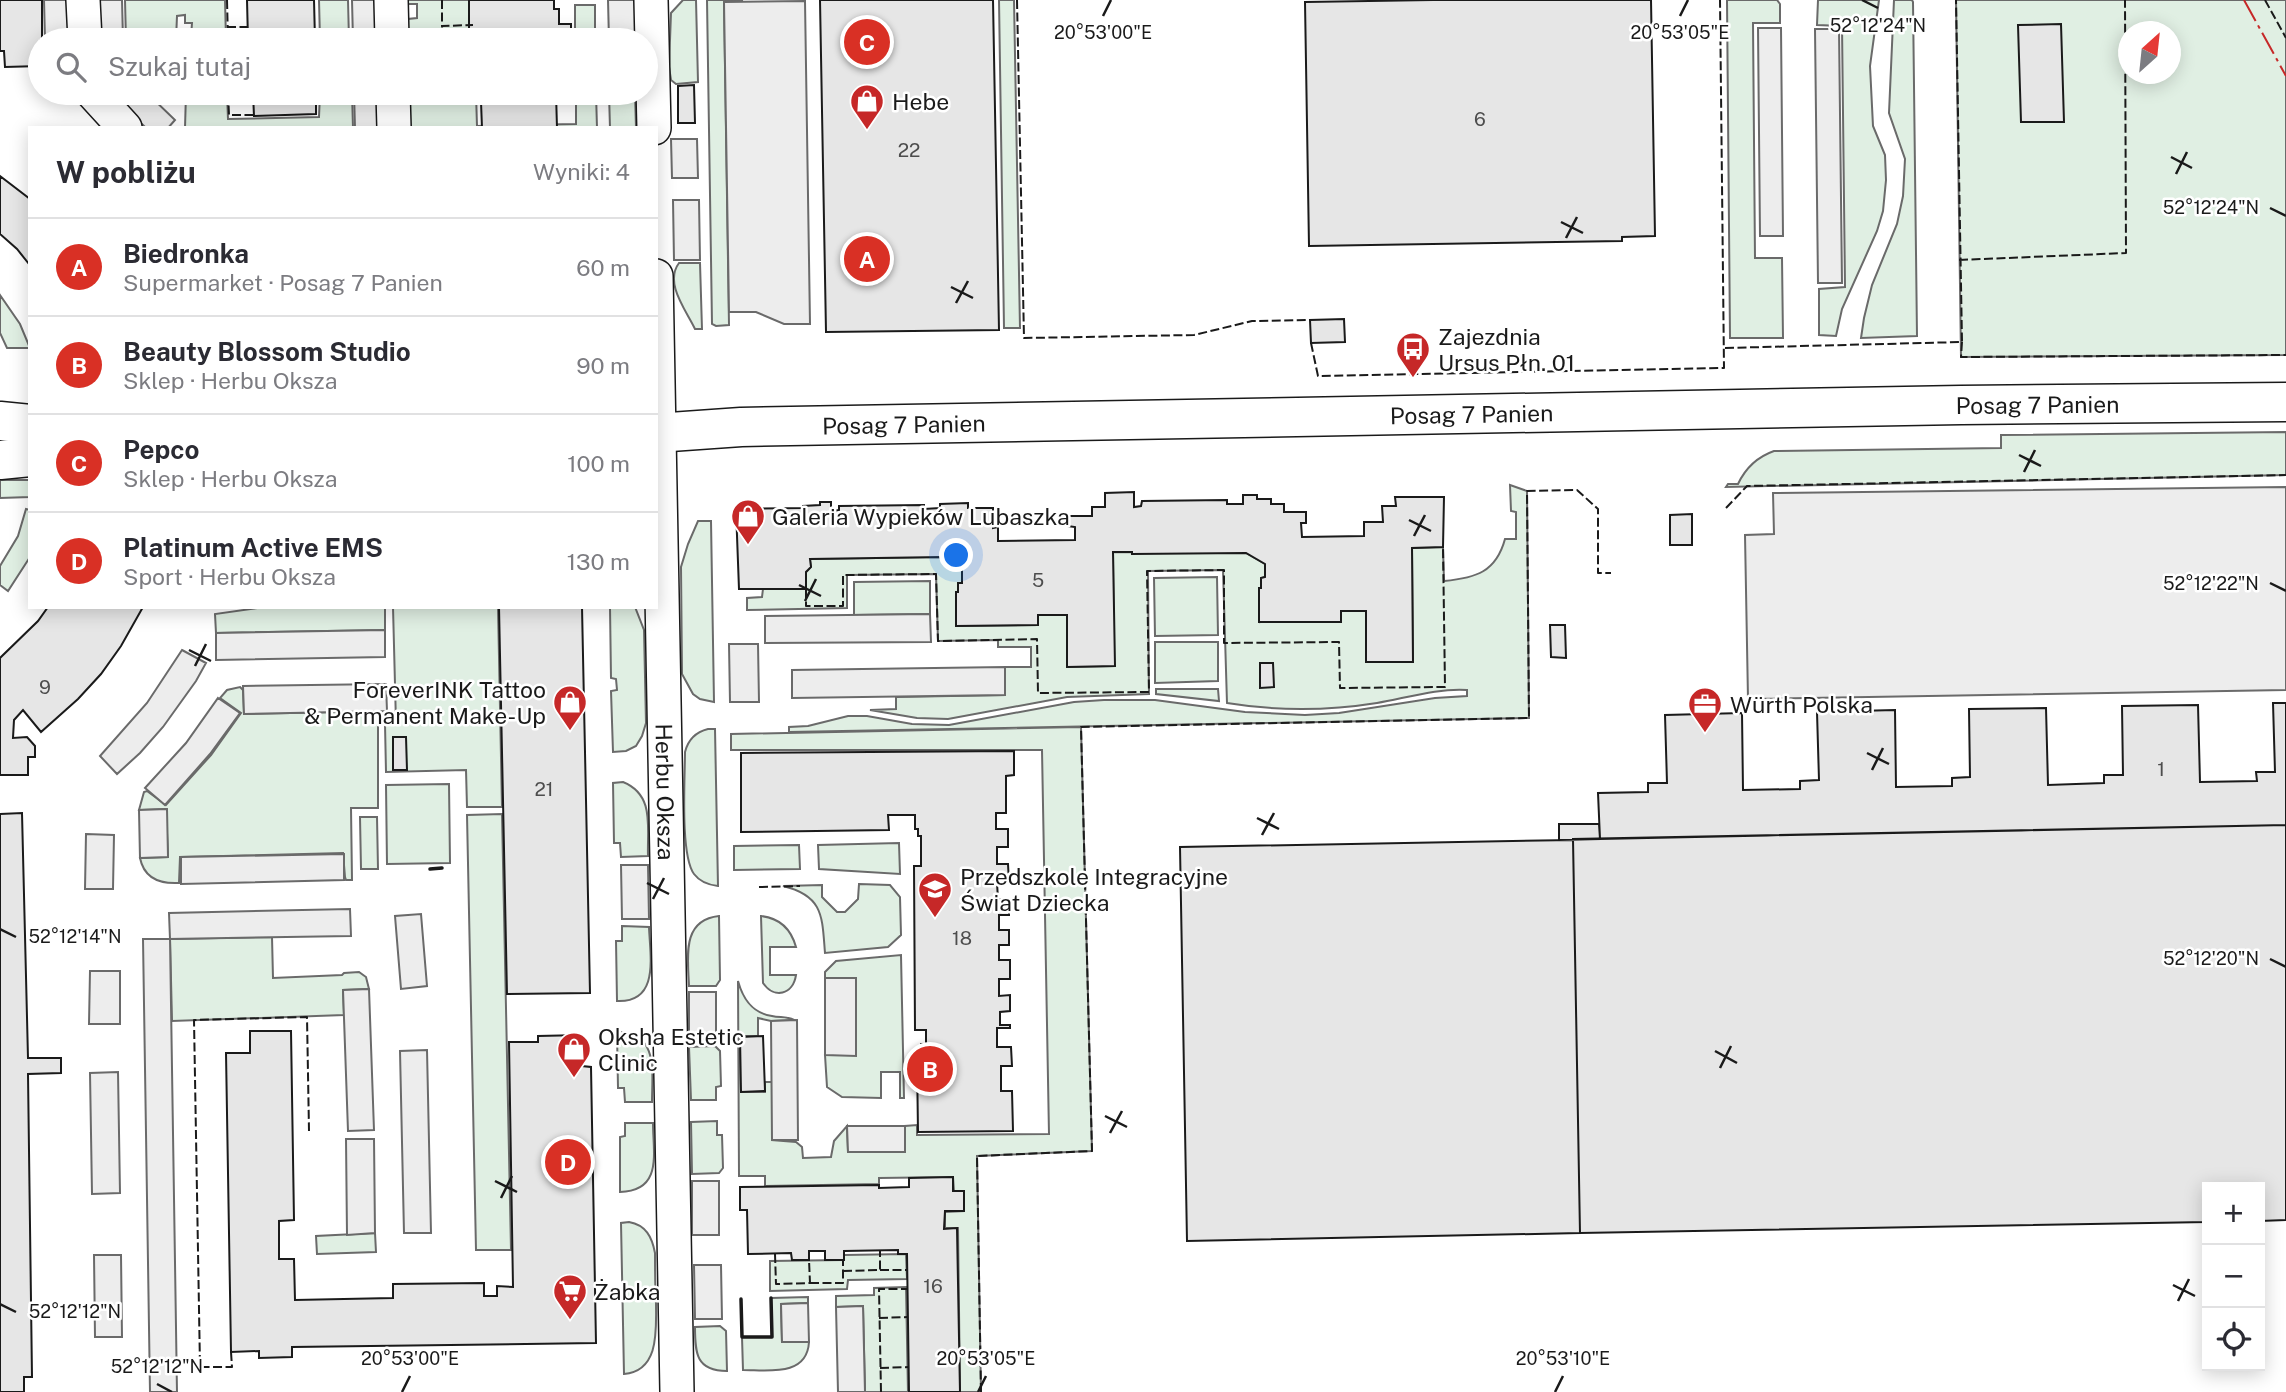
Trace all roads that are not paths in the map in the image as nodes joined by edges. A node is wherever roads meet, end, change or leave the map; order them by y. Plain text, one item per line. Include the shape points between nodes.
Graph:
1 (83, 0) edge
2 (391, 0) edge
3 (652, 0) edge
4 (84, 28) edge
5 (392, 28) edge
6 (652, 28) edge
7 (104, 105) edge
8 (393, 105) edge
9 (654, 105) edge
10 (123, 126) edge
11 (394, 126) edge
12 (654, 126) edge
13 (2286, 402) edge
14 (0, 421) edge
15 (28, 424) edge
16 (658, 433) edge
17 (28, 457) edge
18 (0, 460) edge
19 (677, 1392) edge

1 - 4 street
2 - 5 street
3 - 6 street
7 - 10 street
8 - 11 street
9 - 12 street
13 - 16 street, Posag 7 Panien via 741,427
14 - 15 street
16 - 19 street, Herbu Oksza
17 - 18 street

